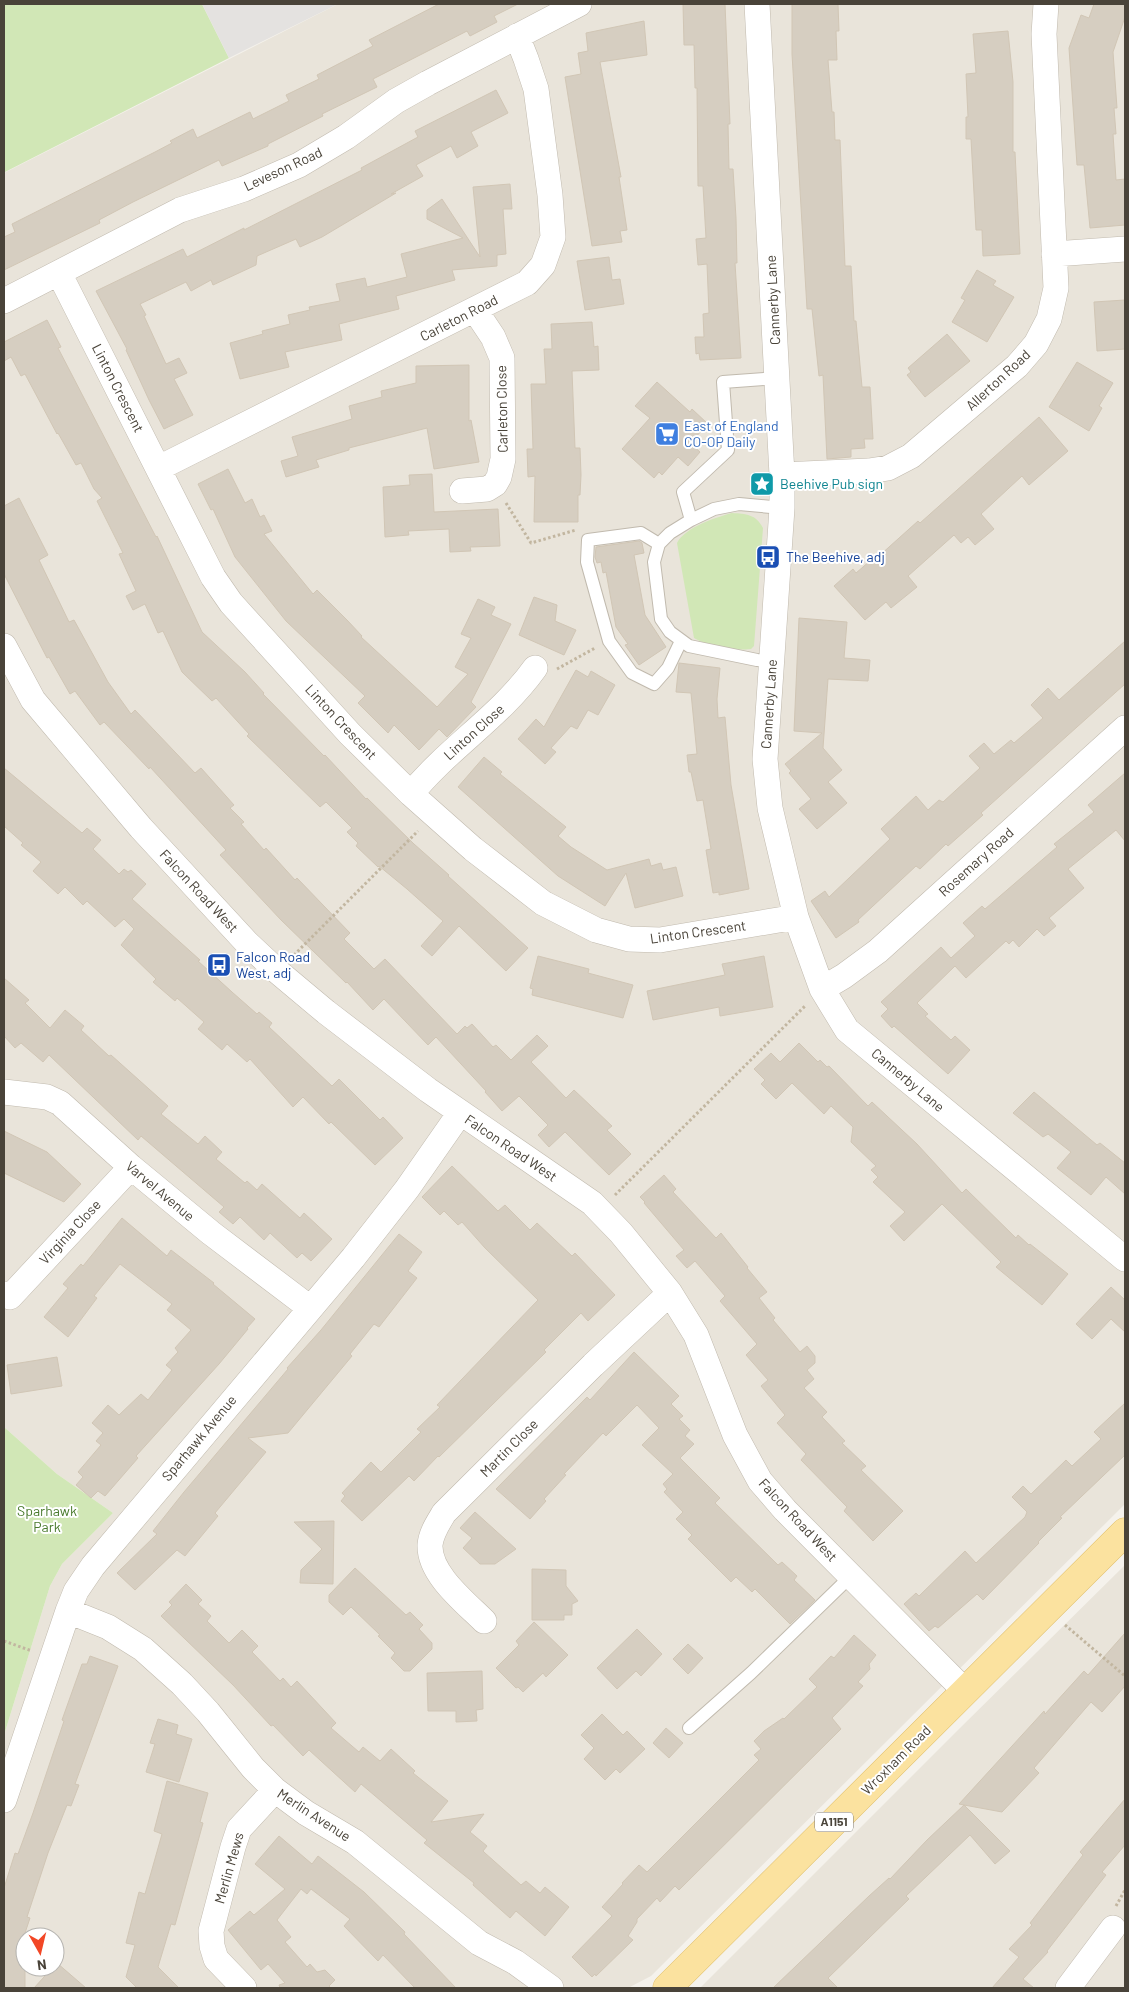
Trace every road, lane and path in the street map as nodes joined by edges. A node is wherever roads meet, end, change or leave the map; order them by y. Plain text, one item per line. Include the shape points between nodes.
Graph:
1 (580, 4) edge
2 (757, 4) edge
3 (1046, 4) edge
4 (517, 36) junction
5 (1125, 249) edge
6 (1054, 254) junction
7 (59, 273) junction
8 (4, 301) edge
9 (475, 310) junction
10 (777, 378) junction
11 (159, 468) junction
12 (782, 475) junction
13 (499, 490) junction
14 (462, 491) dead end
15 (782, 508) junction
16 (691, 520) junction
17 (588, 540) junction
18 (659, 544) junction
19 (608, 640) junction
20 (681, 641) junction
21 (4, 646) edge
22 (772, 661) junction
23 (535, 668) joint
24 (10, 675) edge
25 (1125, 728) edge
26 (411, 794) junction
27 (435, 814) junction
28 (796, 917) junction
29 (278, 971) junction
30 (822, 988) junction
31 (4, 1092) edge
32 (460, 1113) junction
33 (130, 1167) junction
34 (600, 1211) junction
35 (1125, 1259) edge
36 (670, 1293) junction
37 (11, 1299) edge
38 (310, 1308) junction
39 (1125, 1532) edge
40 (851, 1576) junction
41 (1046, 1609) junction
42 (68, 1611) junction
43 (484, 1620) dead end
44 (4, 1641) edge
45 (52, 1658) junction
46 (1125, 1676) edge
47 (965, 1691) junction
48 (689, 1728) dead end
49 (275, 1790) junction
50 (4, 1800) edge
51 (1113, 1928) dead end
52 (244, 1988) edge
53 (551, 1988) edge
54 (667, 1988) edge
55 (1068, 1988) edge

1 - 4 street, Leveson Road
2 - 10 street, Cannerby Lane
3 - 6 street, Allerton Road via 1044,34
4 - 7 street, Leveson Road via 396,101 346,137 299,165 244,189 180,210
4 - 9 street, Carleton Road via 536,89 553,237 543,265 527,283
5 - 6 street
6 - 12 street, Allerton Road via 1056,288 1049,319 1036,344 1017,366 911,456 888,468 869,471
7 - 8 street, Leveson Road
7 - 11 street, Linton Crescent
9 - 11 street, Carleton Road
9 - 13 street, Carleton Close via 502,358 503,459
10 - 12 street, Cannerby Lane
10 - 16 lane via 723,382 728,450 683,492
11 - 26 street, Linton Crescent via 213,577 231,603 350,734
12 - 15 street, Cannerby Lane
13 - 14 street
13 - 17 path via 531,542 574,529
15 - 16 lane via 739,504 714,509
15 - 22 street, Cannerby Lane
16 - 18 lane
17 - 18 lane via 641,533
17 - 19 lane via 587,562
18 - 20 lane via 654,562 661,619
19 - 20 lane via 632,673 654,684 668,668
19 - 23 path via 551,672
20 - 22 lane via 703,650
21 - 24 street, Falcon Road West
22 - 28 street, Cannerby Lane via 765,759 770,808
23 - 26 street, Linton Close via 520,689 429,772
24 - 29 street, Falcon Road West via 141,828
25 - 30 street, Rosemary Road via 878,950
26 - 27 street, Linton Crescent
27 - 28 street, Linton Crescent via 473,849 543,903 596,930 629,939 660,940
27 - 29 path
28 - 30 street, Cannerby Lane
29 - 32 street, Falcon Road West via 326,1012
30 - 34 path
30 - 35 street, Cannerby Lane via 848,1030
31 - 33 street, Varvel Avenue via 47,1097 60,1103
32 - 34 street, Falcon Road West via 536,1163
32 - 38 street, Sparhawk Avenue via 407,1189
33 - 37 street, Virginia Close
33 - 38 street, Varvel Avenue
34 - 36 street, Falcon Road West
36 - 40 street, Falcon Road West via 696,1335 735,1435 760,1481
36 - 43 street, Martin Close via 444,1513 434,1529 430,1546 433,1564
38 - 42 street, Sparhawk Avenue via 93,1566 76,1591
39 - 41 main road, Wroxham Road / A1151
40 - 47 street, Falcon Road West
40 - 48 lane
41 - 46 path
41 - 47 main road, Wroxham Road / A1151
42 - 45 street, Sparhawk Avenue
42 - 49 street, Merlin Avenue via 108,1627 143,1649 182,1684
44 - 45 path
45 - 50 street, Sparhawk Avenue
47 - 54 main road, Wroxham Road / A1151
49 - 52 street, Merlin Mews via 240,1829 211,1931 211,1963
49 - 53 street, Merlin Avenue via 306,1813 356,1842 479,1943 515,1962
51 - 55 street

